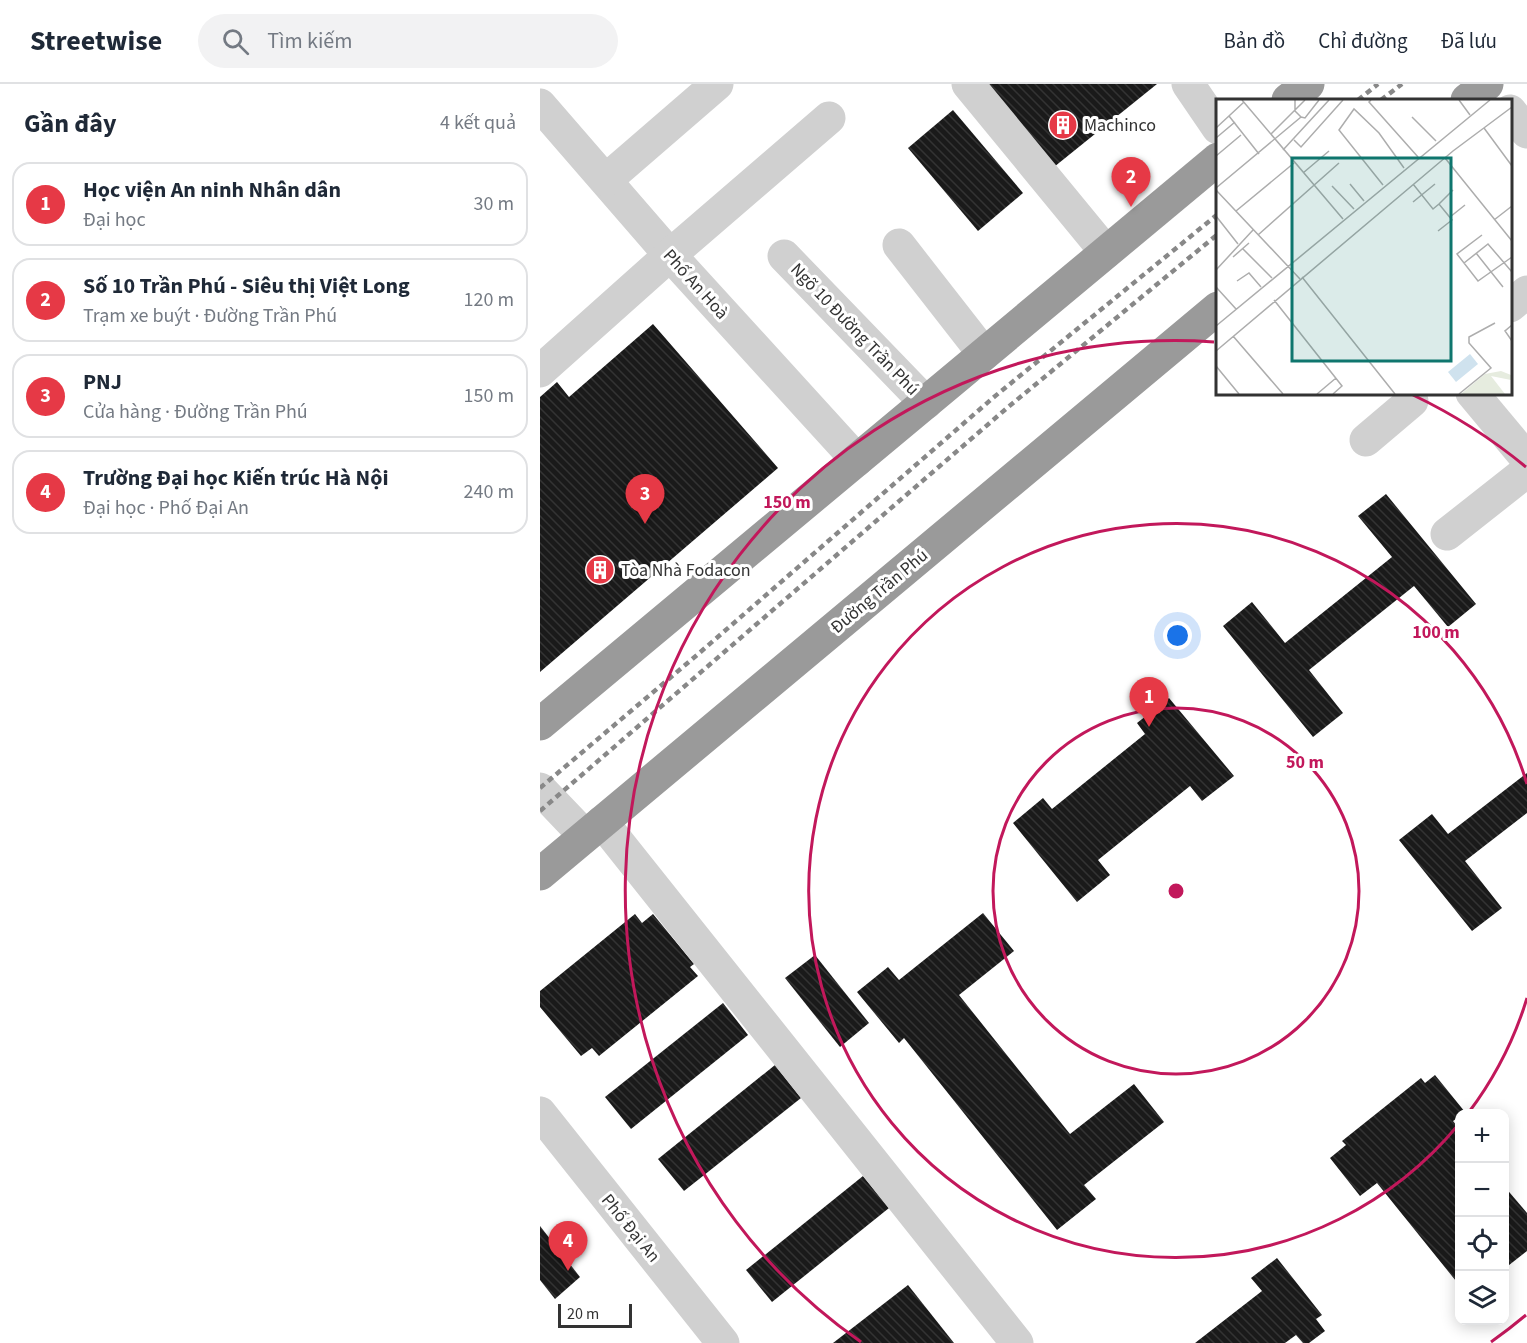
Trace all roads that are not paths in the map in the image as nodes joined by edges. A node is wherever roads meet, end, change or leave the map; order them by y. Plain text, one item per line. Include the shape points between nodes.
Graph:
1 (717, 84) edge
2 (968, 84) edge
3 (1188, 84) edge
4 (1308, 84) edge
5 (1489, 84) edge
6 (1289, 99) edge
7 (1468, 99) edge
8 (1501, 99) edge
9 (1512, 113) edge
10 (543, 115) edge
11 (829, 118) dead end
12 (1216, 125) edge
13 (1527, 132) edge
14 (1216, 161) edge
15 (606, 180) junction
16 (899, 245) dead end
17 (1106, 252) junction
18 (669, 255) junction
19 (784, 256) dead end
20 (1527, 292) edge
21 (1512, 304) edge
22 (1216, 310) edge
23 (984, 354) junction
24 (540, 371) edge
25 (1473, 394) edge
26 (1413, 396) edge
27 (926, 403) junction
28 (1366, 440) dead end
29 (1525, 457) edge
30 (857, 460) junction
31 (1447, 534) dead end
32 (540, 724) edge
33 (540, 789) edge
34 (594, 829) junction
35 (540, 874) edge
36 (540, 1113) edge
37 (723, 1343) edge
38 (1017, 1343) edge

1 - 15 street
2 - 17 street
3 - 12 street
4 - 6 highway
5 - 7 highway
5 - 8 street
9 - 13 street
10 - 15 street, Phố An Hoà
11 - 18 street
14 - 17 highway
15 - 18 street, Phố An Hoà
16 - 23 street
17 - 23 highway
18 - 24 street
18 - 30 street, Phố An Hoà
19 - 27 street, Ngõ 10 Đường Trần Phú
20 - 21 street
22 - 34 highway, Đường Trần Phú
23 - 27 highway
25 - 29 street
26 - 28 street
27 - 30 highway
29 - 31 street
30 - 32 highway
33 - 34 street
34 - 35 highway, Đường Trần Phú
34 - 38 street
36 - 37 street, Phố Đại An

